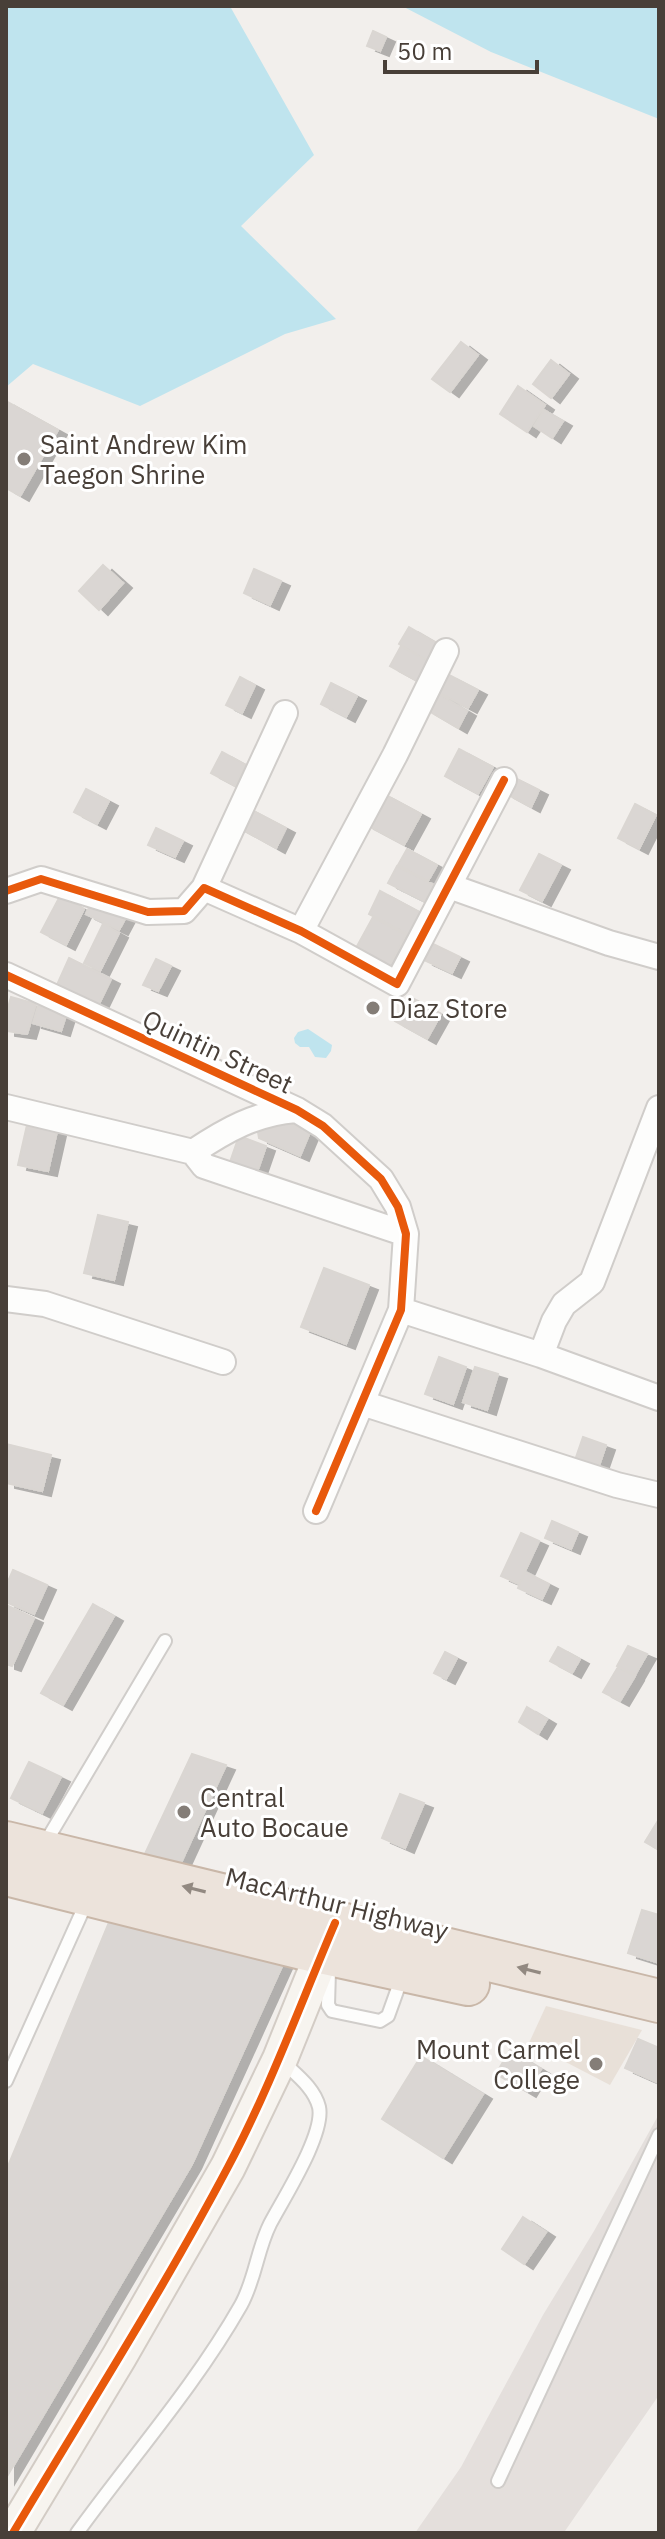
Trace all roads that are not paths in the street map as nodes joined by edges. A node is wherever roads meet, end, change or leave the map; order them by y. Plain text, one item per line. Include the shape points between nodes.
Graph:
1 (446, 651) dead end
2 (285, 713) dead end
3 (504, 780) dead end
4 (449, 886) junction
5 (204, 888) junction
6 (6, 891) edge
7 (301, 931) junction
8 (659, 957) edge
9 (6, 975) edge
10 (6, 1107) edge
11 (659, 1108) edge
12 (297, 1110) junction
13 (193, 1152) junction
14 (406, 1234) junction
15 (6, 1299) edge
16 (401, 1310) junction
17 (541, 1355) junction
18 (223, 1362) dead end
19 (659, 1398) edge
20 (362, 1403) junction
21 (659, 1495) edge
22 (316, 1511) dead end
23 (165, 1641) dead end
24 (23, 1847) edge
25 (6, 1874) edge
26 (90, 1895) junction
27 (321, 1939) junction
28 (405, 1970) junction
29 (659, 2001) edge
30 (659, 2028) edge
31 (280, 2059) junction
32 (6, 2081) edge
33 (659, 2135) edge
34 (498, 2481) dead end
35 (14, 2515) edge
36 (77, 2533) edge

1 - 7 street
2 - 5 street
3 - 4 street
4 - 7 street via 397,984
4 - 8 street
5 - 6 street via 184,911 148,912 41,879
5 - 7 street
9 - 12 street, Quintin Street
10 - 13 street
11 - 17 street via 592,1282 564,1304
12 - 13 street via 248,1121
12 - 14 street, Quintin Street via 323,1126 381,1179
13 - 14 street via 204,1166
14 - 16 street, Quintin Street
15 - 18 street via 45,1304
16 - 17 street
16 - 20 street, Quintin Street
17 - 19 street
20 - 21 street
20 - 22 street, Quintin Street
23 - 24 lane via 51,1837
27 -> 24 highway, MacArthur Highway
25 - 26 highway, MacArthur Highway
26 - 27 highway, MacArthur Highway
26 - 32 lane
27 - 28 highway, MacArthur Highway
27 - 28 lane via 332,2011 380,2021 388,2016
29 -> 27 highway, MacArthur Highway
27 - 31 street
27 - 35 street via 211,2158
28 - 30 highway, MacArthur Highway
31 - 35 street via 228,2167 119,2357
31 - 36 lane via 309,2086 320,2108 316,2130 269,2226 243,2301 208,2359
33 - 34 lane

